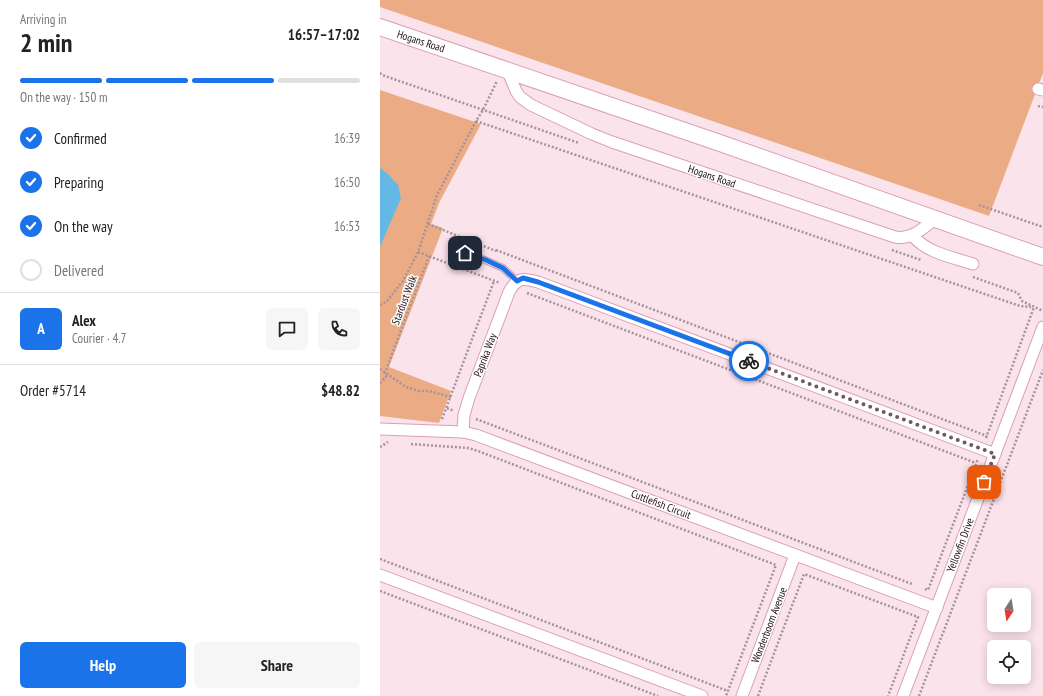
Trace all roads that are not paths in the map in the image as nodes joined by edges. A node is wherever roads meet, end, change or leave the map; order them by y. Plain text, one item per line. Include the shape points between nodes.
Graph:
1 (380, 27) edge
2 (502, 75) junction
3 (935, 219) junction
4 (913, 236) junction
5 (465, 253) dead end
6 (1043, 257) edge
7 (973, 264) dead end
8 (514, 284) junction
9 (1043, 327) edge
10 (380, 429) edge
11 (463, 432) junction
12 (995, 454) junction
13 (795, 555) junction
14 (382, 578) edge
15 (936, 608) junction
16 (702, 696) edge
17 (742, 696) edge
18 (903, 696) edge

1 - 2 street, Hogans Road
2 - 3 street, Hogans Road
2 - 4 street, Hogans Road via 520,97 531,105 612,142 889,235 901,238
3 - 4 street
3 - 6 street, Hogans Road
4 - 7 street via 926,248
5 - 8 lane via 503,268
8 - 11 street, Paprika Way via 469,398 464,414
8 - 12 street via 523,278 538,282
9 - 12 street, Yellowfin Drive
10 - 11 street, Cuttlefish Circuit
11 - 13 street, Cuttlefish Circuit via 488,439
12 - 15 street, Yellowfin Drive
13 - 15 street, Cuttlefish Circuit
13 - 17 street, Wonderboom Avenue
14 - 16 street
15 - 18 street, Yellowfin Drive

